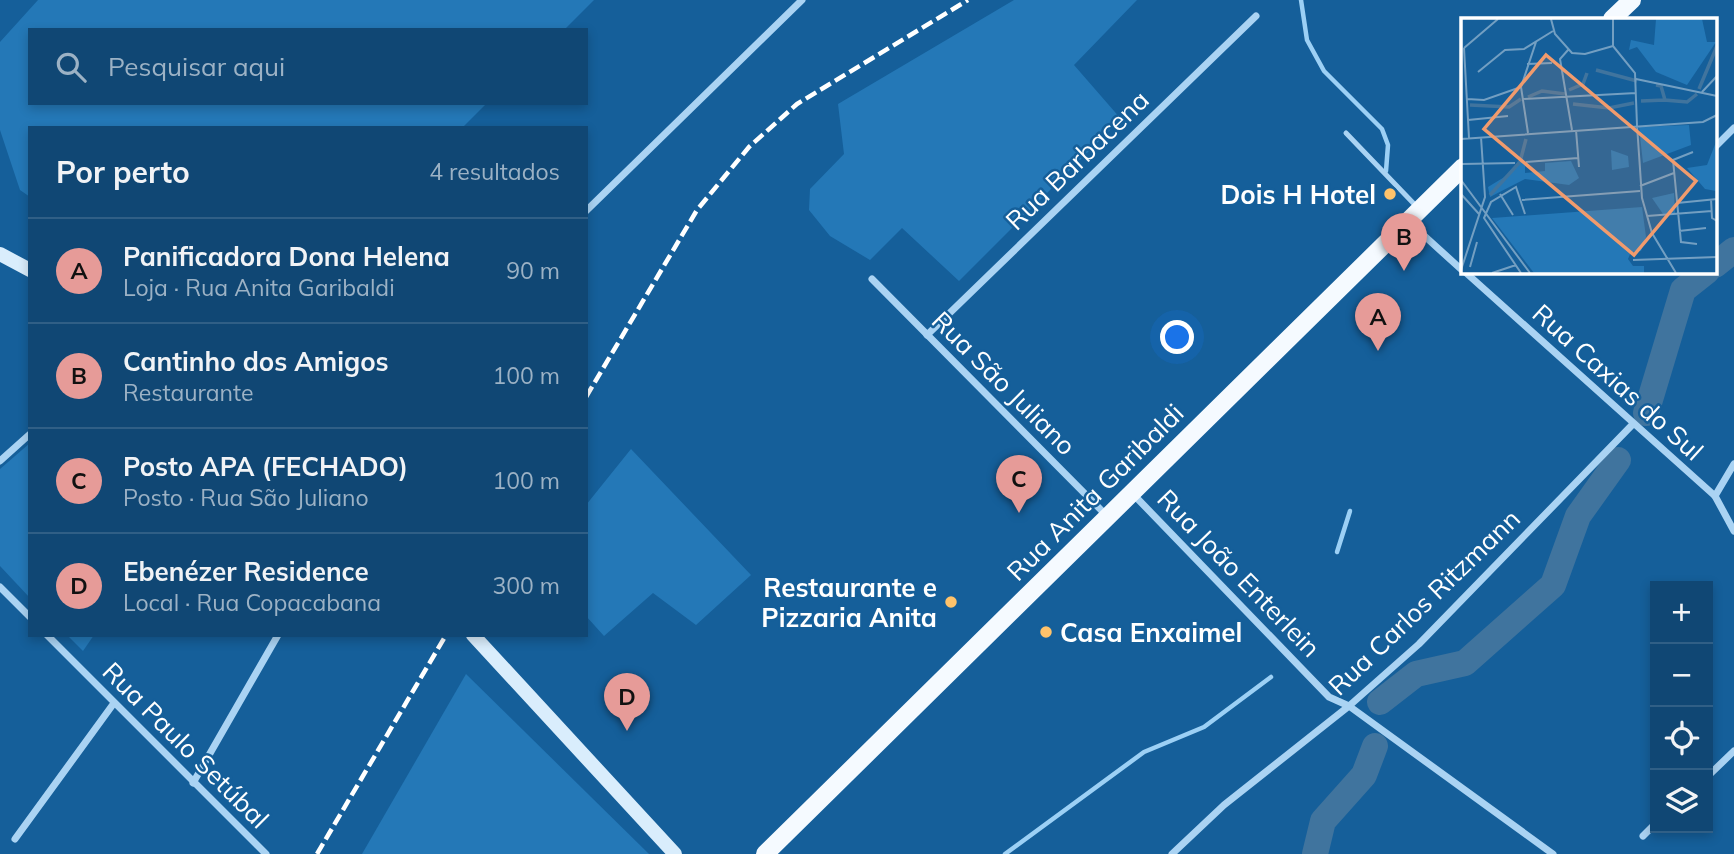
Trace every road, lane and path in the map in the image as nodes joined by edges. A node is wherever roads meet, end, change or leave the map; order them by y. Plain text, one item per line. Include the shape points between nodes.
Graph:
1 (802, 0) edge
2 (1632, 0) edge
3 (1256, 16) dead end
4 (1613, 18) edge
5 (1734, 128) edge
6 (1346, 133) dead end
7 (1716, 147) edge
8 (1461, 169) edge
9 (588, 209) edge
10 (1413, 215) junction
11 (0, 254) edge
12 (28, 269) edge
13 (1461, 269) edge
14 (1465, 273) edge
15 (872, 279) dead end
16 (927, 335) junction
17 (1633, 424) junction
18 (28, 436) edge
19 (0, 461) edge
20 (1734, 464) edge
21 (1132, 493) junction
22 (1715, 496) junction
23 (1107, 517) junction
24 (1734, 531) edge
25 (0, 587) edge
26 (6, 593) junction
27 (0, 600) edge
28 (28, 615) edge
29 (49, 637) edge
30 (277, 637) edge
31 (475, 637) edge
32 (114, 704) junction
33 (1349, 706) junction
34 (1734, 751) edge
35 (1713, 771) edge
36 (193, 783) junction
37 (1650, 829) edge
38 (1643, 836) dead end
39 (15, 839) dead end
40 (266, 854) edge
41 (675, 854) edge
42 (765, 854) edge
43 (1172, 854) edge
44 (1553, 854) edge

1 - 9 street
2 - 4 main road
3 - 16 street, Rua Barbacena
5 - 7 street
6 - 10 lane
8 - 10 main road, Rua Anita Garibaldi
10 - 13 street, Rua Caxias do Sul
10 - 21 main road, Rua Anita Garibaldi
11 - 12 main road
14 - 17 street, Rua Caxias do Sul
15 - 16 street, Rua São Juliano
16 - 23 street, Rua São Juliano
17 - 22 street, Rua Caxias do Sul
17 - 33 street, Rua Carlos Ritzmann via 1439,624
18 - 19 street
20 - 22 street
21 - 23 main road, Rua Anita Garibaldi
21 - 33 street, Rua João Enterlein via 1329,697
22 - 24 street, Rua Caxias do Sul
23 - 42 main road, Rua Anita Garibaldi
25 - 26 street
26 - 27 street
26 - 28 street
29 - 32 street, Rua Paulo Setúbal
30 - 36 street
31 - 41 main road
32 - 36 street, Rua Paulo Setúbal
32 - 39 street
33 - 43 street, Rua Carlos Ritzmann via 1224,805
33 - 44 street, Rua João Enterlein
34 - 35 street
36 - 40 street, Rua Paulo Setúbal
37 - 38 street

